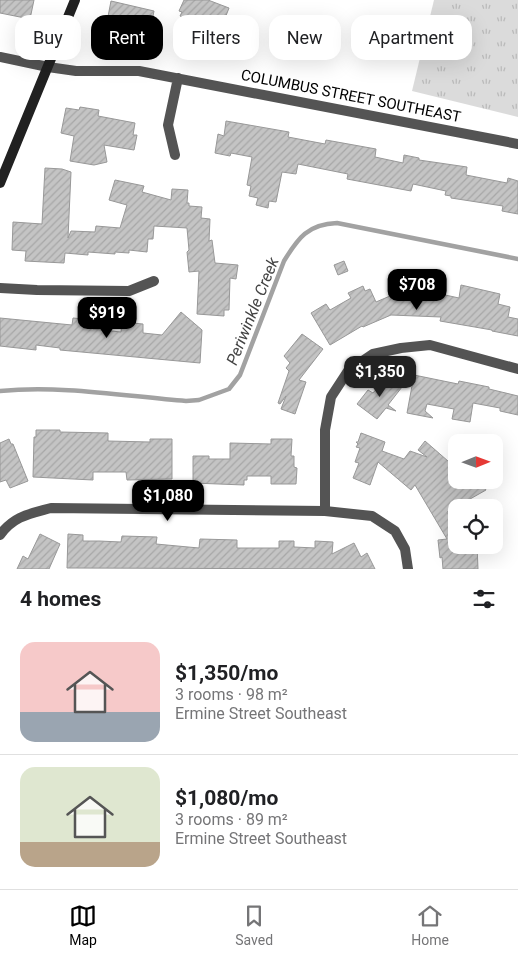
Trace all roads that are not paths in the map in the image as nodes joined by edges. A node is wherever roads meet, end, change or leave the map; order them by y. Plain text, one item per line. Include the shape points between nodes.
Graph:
1 (75, 0) edge
2 (0, 57) edge
3 (48, 67) junction
4 (178, 78) junction
5 (518, 144) edge
6 (175, 155) dead end
7 (0, 184) edge
8 (154, 280) dead end
9 (0, 288) edge
10 (518, 369) edge
11 (325, 511) junction
12 (0, 535) edge
13 (408, 569) edge

1 - 3 main road
2 - 3 street, COLUMBUS STREET SOUTHEAST
3 - 4 street, COLUMBUS STREET SOUTHEAST via 76,71 138,71
3 - 7 main road
4 - 5 street, COLUMBUS STREET SOUTHEAST
4 - 6 street via 168,124
8 - 9 street via 129,291
10 - 11 street via 430,346 374,354 348,371 331,397 325,430
11 - 12 street via 51,508 29,513 8,523
11 - 13 street via 372,516 395,531 405,549

